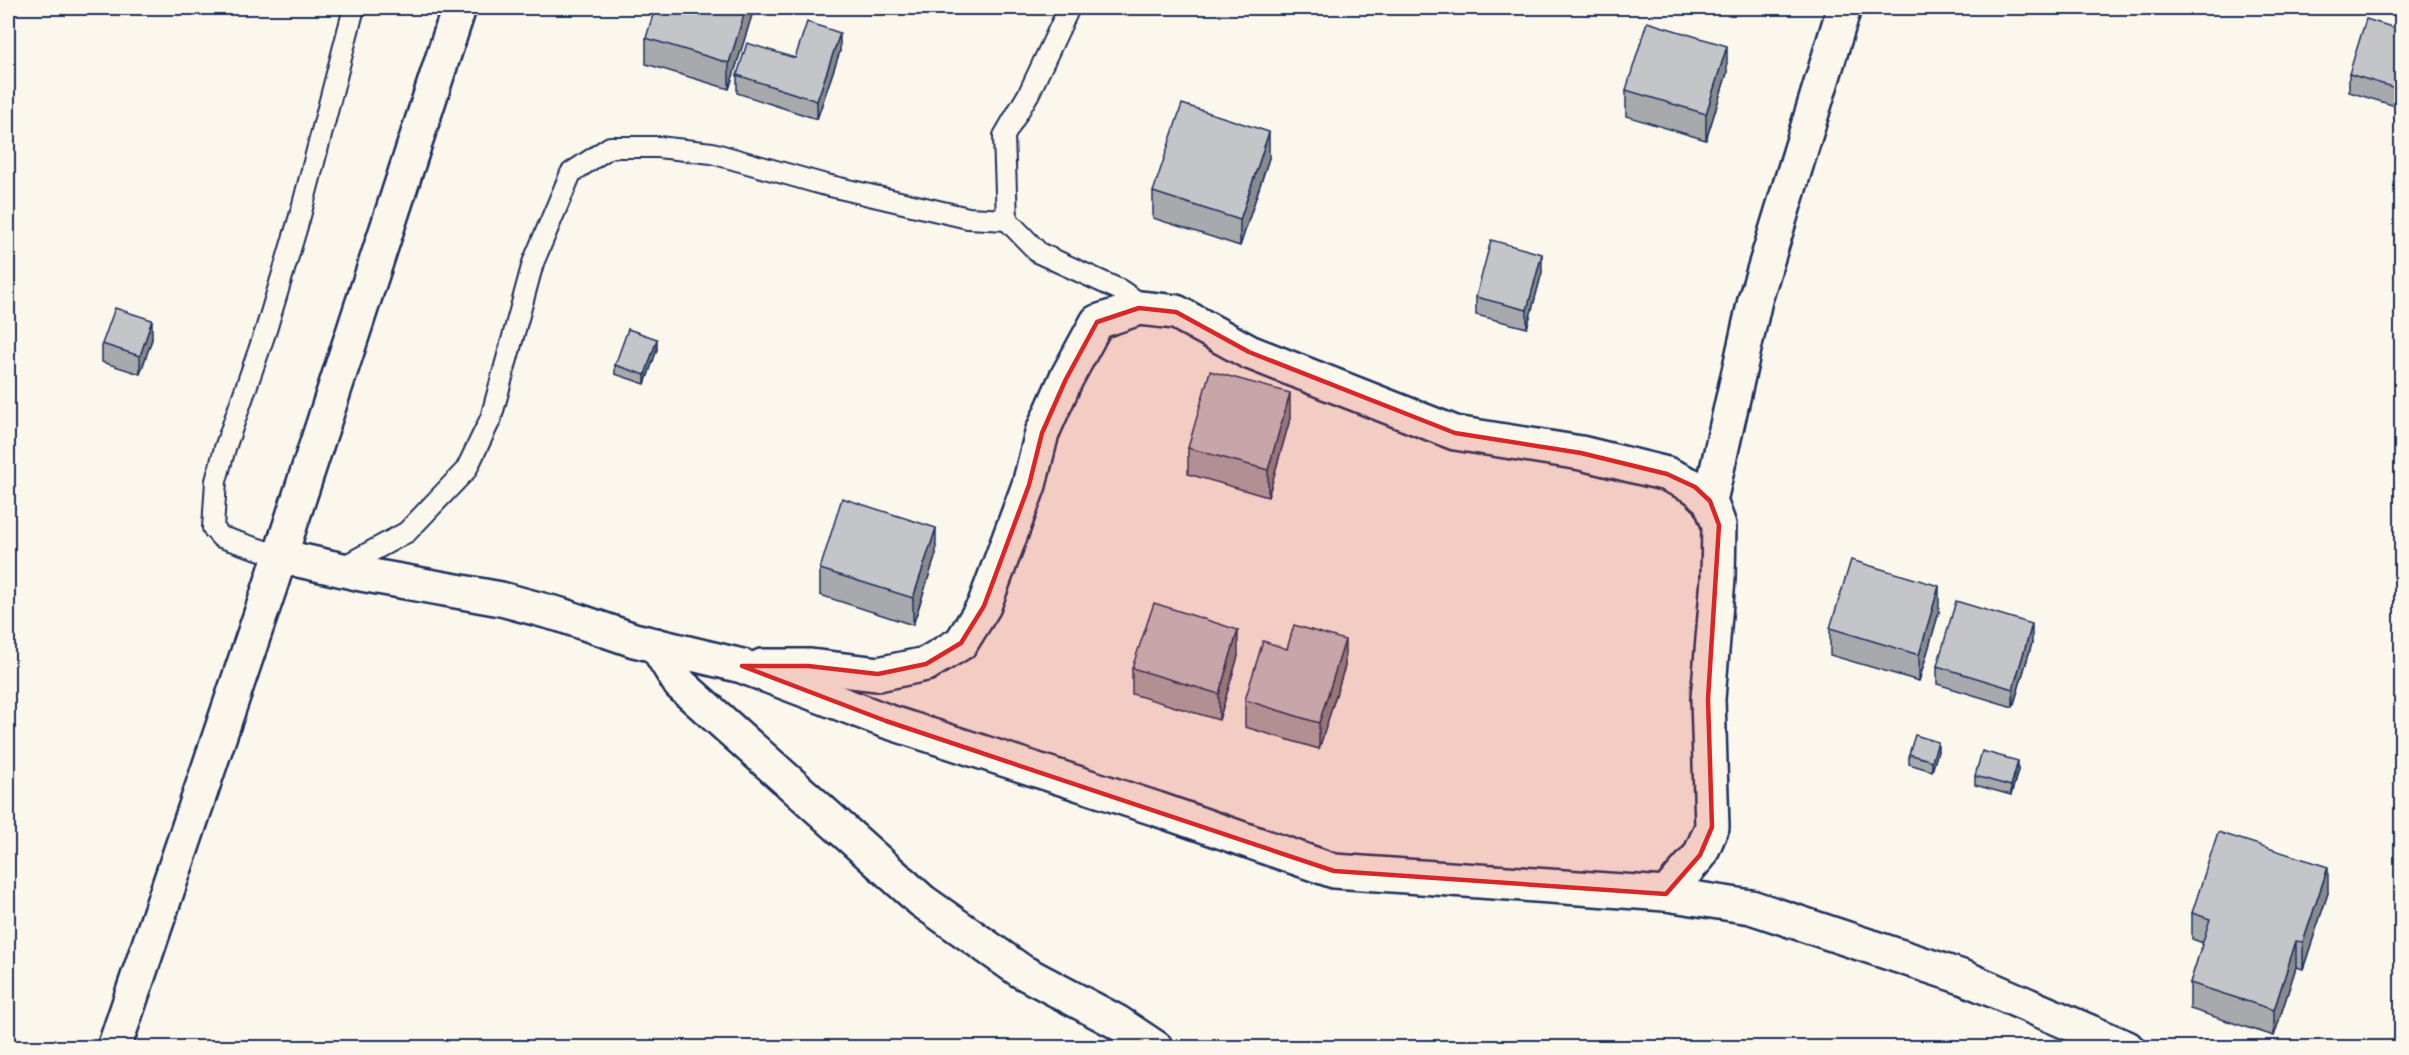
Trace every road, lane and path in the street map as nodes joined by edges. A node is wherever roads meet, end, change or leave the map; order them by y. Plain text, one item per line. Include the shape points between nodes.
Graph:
1 (354, 8) edge
2 (459, 8) edge
3 (1069, 8) edge
4 (1844, 8) edge
5 (1007, 220) junction
6 (1149, 309) junction
7 (1710, 501) junction
8 (264, 552) junction
9 (339, 569) junction
10 (656, 645) junction
11 (742, 666) junction
12 (1666, 894) junction
13 (114, 1047) edge
14 (1156, 1047) edge
15 (2127, 1047) edge

1 - 8 lane via 300,216 216,481 213,528 221,537
2 - 8 street
3 - 5 lane via 1004,136
4 - 7 street via 1755,300
5 - 6 lane via 1039,253 1120,290
5 - 9 lane via 968,218 712,153 610,147 571,173 533,263 491,418 466,470 407,532
6 - 7 street via 1176,312 1250,352 1455,433 1581,453 1667,474 1695,487
6 - 11 street via 1139,308 1097,322 1042,433 1029,485 984,606 962,643 926,664 878,674 808,666
7 - 12 street via 1719,525 1708,699 1712,827 1700,855
8 - 9 street
8 - 13 street
9 - 10 street via 501,598
10 - 11 street
10 - 14 street via 680,684 922,901 1021,971
11 - 12 street via 886,721 1334,871
12 - 15 street via 1751,907 1797,920 1965,978

